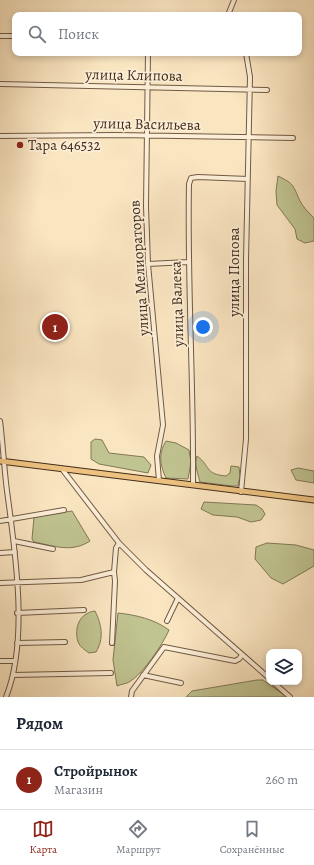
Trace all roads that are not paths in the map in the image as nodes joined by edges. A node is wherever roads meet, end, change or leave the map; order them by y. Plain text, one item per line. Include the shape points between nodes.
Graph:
1 (234, 0) edge
2 (229, 12) edge
3 (0, 36) edge
4 (12, 36) edge
5 (148, 56) edge
6 (247, 56) edge
7 (0, 84) edge
8 (147, 88) junction
9 (249, 89) junction
10 (267, 90) dead end
11 (0, 136) edge
12 (147, 137) junction
13 (248, 138) junction
14 (293, 138) dead end
15 (248, 179) junction
16 (188, 262) junction
17 (148, 264) junction
18 (0, 421) edge
19 (3, 462) edge
20 (62, 469) junction
21 (158, 481) junction
22 (193, 485) junction
23 (241, 492) junction
24 (314, 500) edge
25 (64, 510) dead end
26 (12, 519) junction
27 (0, 521) edge
28 (14, 541) junction
29 (118, 543) junction
30 (52, 549) dead end
31 (15, 552) junction
32 (0, 553) edge
33 (114, 572) junction
34 (16, 582) junction
35 (0, 583) edge
36 (178, 598) junction
37 (84, 610) dead end
38 (17, 613) junction
39 (167, 621) dead end
40 (64, 642) dead end
41 (17, 643) junction
42 (112, 643) dead end
43 (242, 655) junction
44 (0, 661) edge
45 (15, 661) junction
46 (111, 673) dead end
47 (13, 675) junction
48 (143, 675) junction
49 (266, 675) edge
50 (181, 683) dead end
51 (276, 685) edge
52 (6, 697) edge
53 (131, 697) edge
54 (290, 697) edge

1 - 2 street
3 - 4 street
5 - 8 street, улица Мелиораторов
6 - 9 street, улица Попова via 250,68
7 - 8 street, улица Клипова
8 - 9 street, улица Клипова
8 - 12 street, улица Мелиораторов
9 - 10 street, улица Клипова
9 - 13 street, улица Попова
11 - 12 street, улица Васильева
12 - 13 street, улица Васильева
12 - 17 street, улица Мелиораторов
13 - 14 street, улица Васильева
13 - 15 street, улица Попова
15 - 16 street, улица Валека via 192,178 189,184
15 - 23 street, улица Попова via 246,439
16 - 17 street
16 - 22 street, улица Валека
17 - 21 street, улица Мелиораторов via 163,425 157,456
18 - 19 street
19 - 20 main road
19 - 26 street
20 - 21 main road
20 - 29 street
21 - 22 main road
22 - 23 main road
23 - 24 main road
25 - 26 street
26 - 27 street
26 - 28 street
28 - 30 street
28 - 31 street
29 - 33 street
29 - 36 street
31 - 32 street
31 - 34 street
33 - 34 street via 81,580
33 - 42 street
34 - 35 street
34 - 38 street
36 - 39 street
36 - 43 street
37 - 38 street
38 - 41 street
40 - 41 street
41 - 45 street
43 - 48 street via 234,661 164,647
43 - 49 street
44 - 45 street
45 - 47 street
46 - 47 street
47 - 52 street
48 - 50 street
48 - 53 street
51 - 54 street

